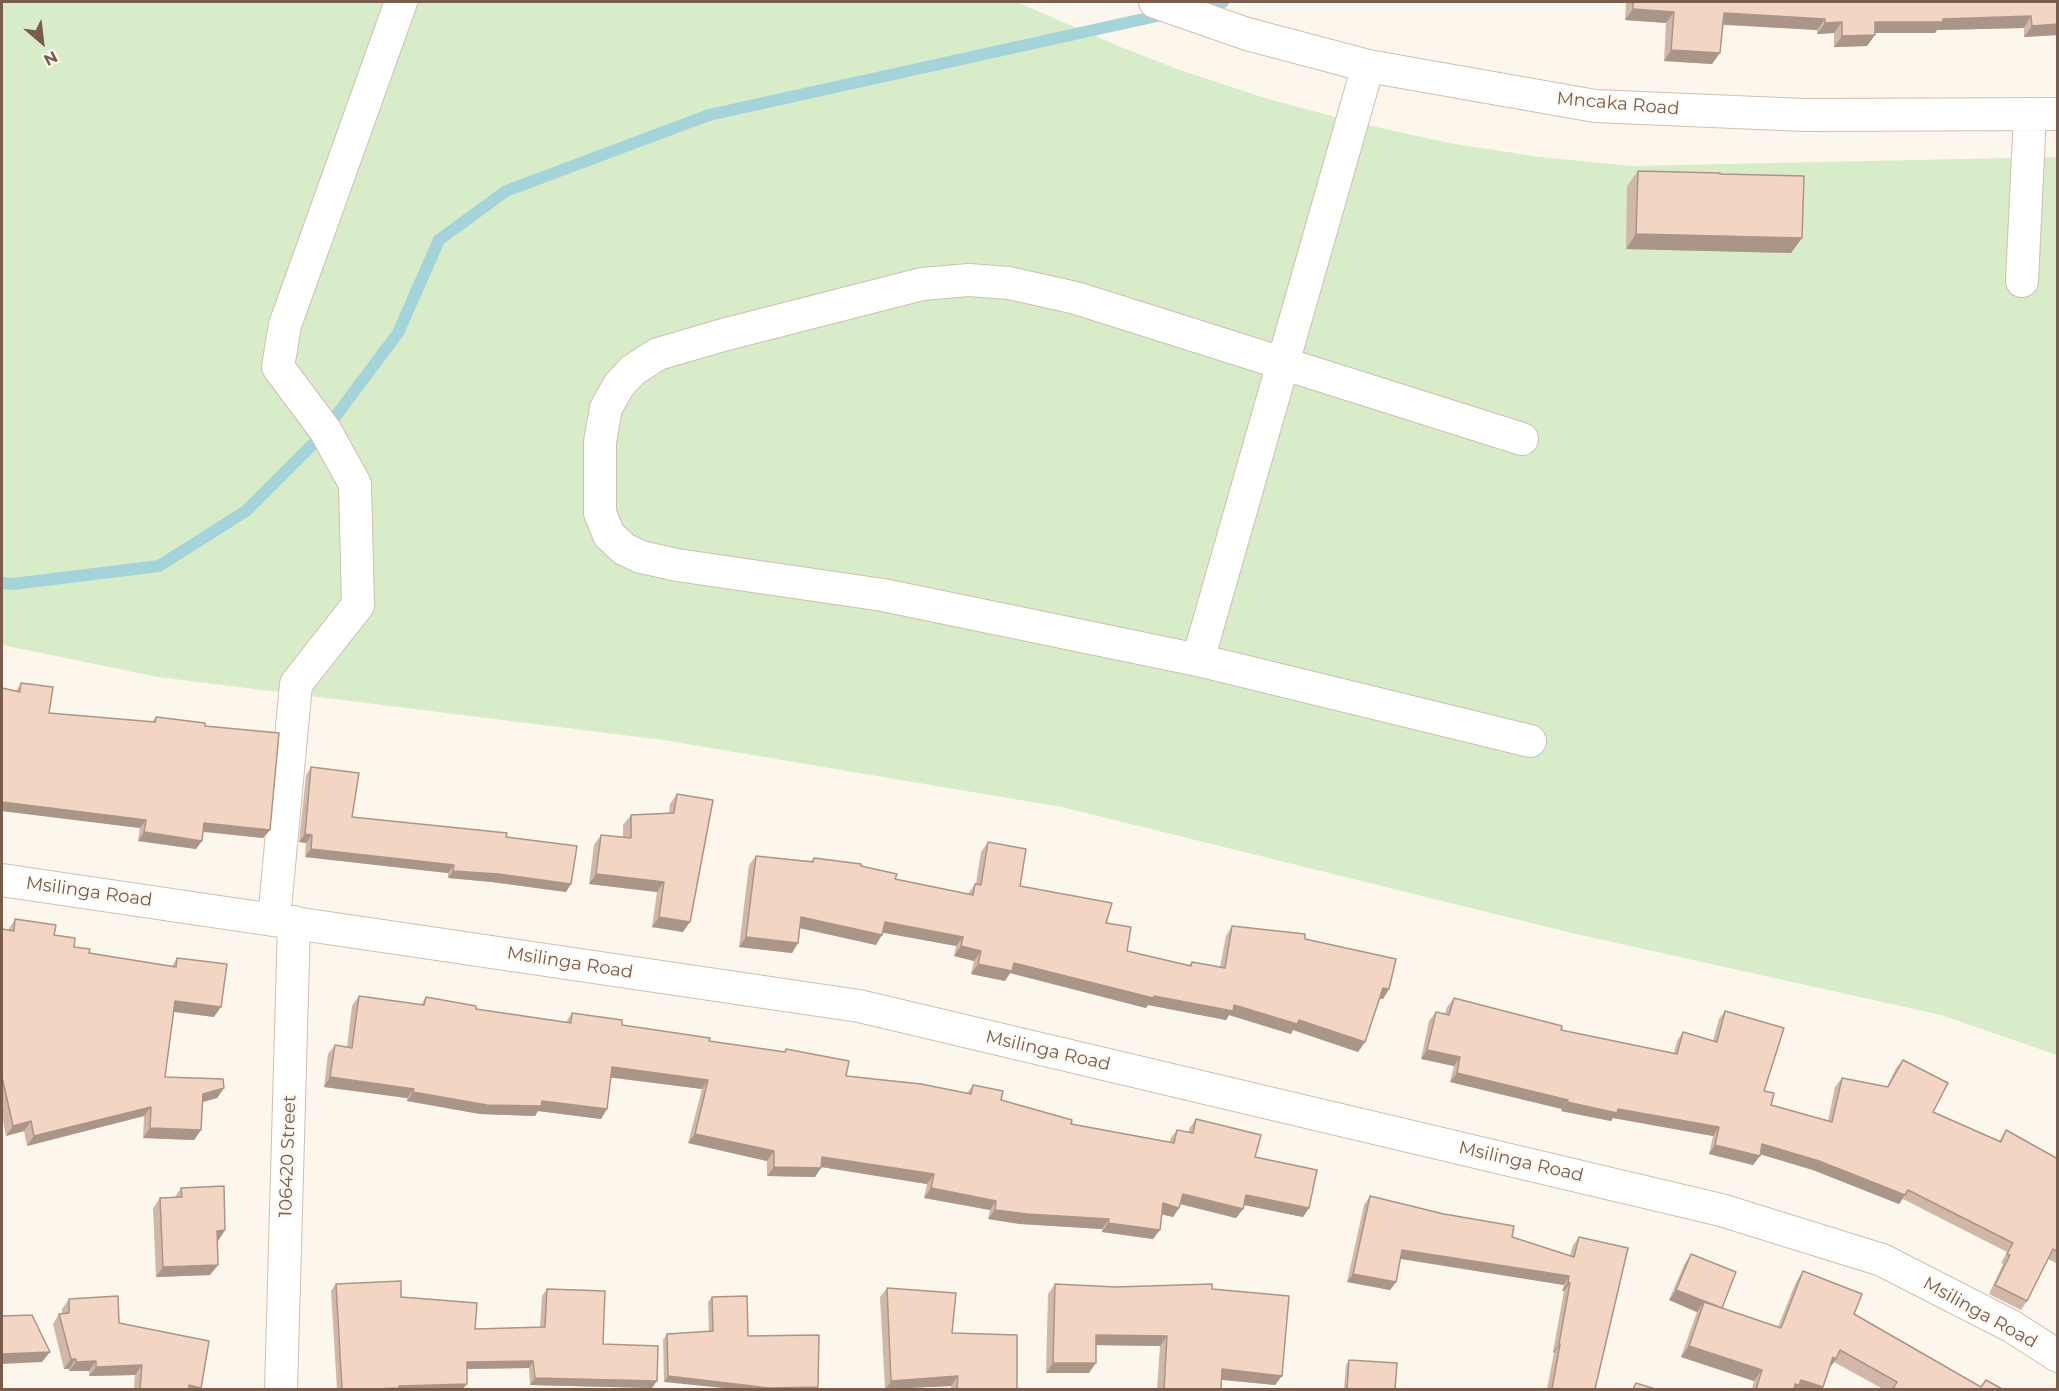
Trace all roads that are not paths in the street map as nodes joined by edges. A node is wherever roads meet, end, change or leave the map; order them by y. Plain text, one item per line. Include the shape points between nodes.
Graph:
1 (402, 2) edge
2 (1155, 2) edge
3 (1368, 66) junction
4 (2044, 114) edge
5 (2022, 281) dead end
6 (1282, 364) junction
7 (1522, 439) dead end
8 (1198, 660) junction
9 (1530, 741) dead end
10 (2, 880) edge
11 (284, 920) junction
12 (2058, 1356) edge
13 (281, 1389) edge

1 - 11 street, 106420 Street via 285,325 278,367 325,430 355,484 358,605 296,684
2 - 3 street, Mncaka Road via 1247,34
3 - 4 street, Mncaka Road via 1595,106 1804,115
3 - 6 street
4 - 5 street
6 - 7 street
6 - 8 street
6 - 8 street via 1076,298 1009,283 969,280 922,284 658,354 633,370 606,408 600,442 600,513 609,535 624,549 642,557 882,595
8 - 9 street
10 - 11 street, Msilinga Road
11 - 12 street, Msilinga Road via 859,1006 1710,1207 1882,1260 2011,1326
11 - 13 street, 106420 Street

